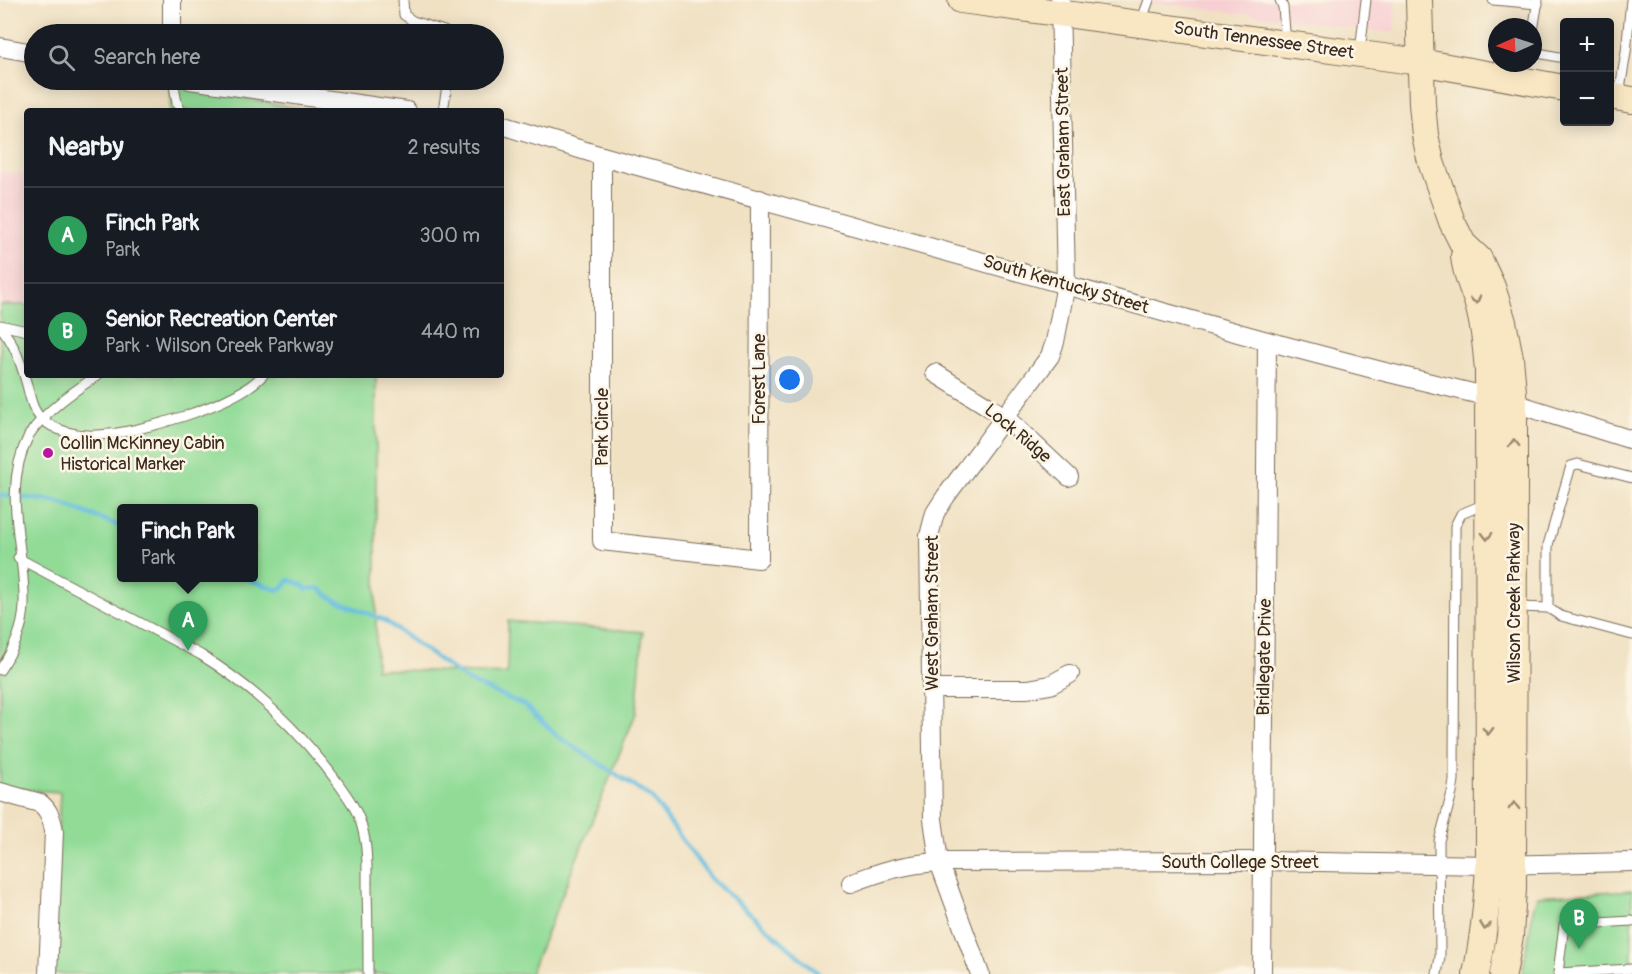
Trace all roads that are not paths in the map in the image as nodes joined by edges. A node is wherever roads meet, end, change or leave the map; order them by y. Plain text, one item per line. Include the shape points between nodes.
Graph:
1 (172, 0) edge
2 (403, 0) edge
3 (961, 0) edge
4 (1280, 0) edge
5 (1366, 0) edge
6 (1419, 0) edge
7 (1493, 0) edge
8 (1631, 0) edge
9 (1538, 2) edge
10 (1060, 6) edge
11 (1146, 12) edge
12 (1535, 18) edge
13 (172, 24) edge
14 (422, 24) edge
15 (1286, 43) junction
16 (0, 47) edge
17 (24, 51) edge
18 (1360, 53) junction
19 (1542, 54) edge
20 (1560, 57) edge
21 (1420, 62) junction
22 (1560, 86) edge
23 (175, 90) edge
24 (259, 90) edge
25 (446, 90) edge
26 (1620, 98) edge
27 (180, 108) edge
28 (386, 108) edge
29 (443, 108) edge
30 (504, 127) edge
31 (602, 156) junction
32 (760, 199) junction
33 (1463, 244) junction
34 (1066, 284) junction
35 (0, 326) edge
36 (24, 330) edge
37 (1267, 341) junction
38 (24, 372) edge
39 (935, 373) dead end
40 (26, 378) edge
41 (94, 378) edge
42 (259, 378) edge
43 (1488, 396) junction
44 (1514, 403) junction
45 (1005, 417) junction
46 (42, 419) junction
47 (1632, 440) edge
48 (1069, 477) dead end
49 (1632, 478) edge
50 (1487, 503) junction
51 (18, 558) junction
52 (759, 559) joint
53 (1515, 607) junction
54 (1548, 608) junction
55 (1632, 636) edge
56 (0, 670) edge
57 (1070, 675) dead end
58 (932, 689) junction
59 (0, 792) edge
60 (1262, 861) junction
61 (939, 862) junction
62 (1632, 862) edge
63 (1438, 865) junction
64 (1501, 865) junction
65 (851, 883) dead end
66 (1632, 921) edge
67 (1632, 969) edge
68 (48, 974) edge
69 (369, 974) edge
70 (980, 974) edge
71 (1262, 974) edge
72 (1437, 974) edge
73 (1476, 974) edge
74 (1503, 974) edge

1 - 13 street
2 - 14 lane via 404,15
3 - 10 main road, South Tennessee Street
4 - 15 lane
5 - 18 lane
6 - 21 main road, Wilson Creek Parkway
7 - 9 lane
8 - 26 lane
9 - 12 lane
10 - 11 main road, South Tennessee Street
10 - 34 street, East Graham Street
11 - 15 main road, South Tennessee Street
15 - 18 main road, South Tennessee Street
16 - 17 street
18 - 21 main road, South Tennessee Street
19 - 20 lane
21 - 22 main road, South Tennessee Street via 1524,76
21 - 33 main road, Wilson Creek Parkway via 1423,120 1431,162
23 - 27 lane
24 - 28 street
25 - 29 lane
30 - 31 street, South Kentucky Street
31 - 32 street, South Kentucky Street
31 - 52 street, Park Circle via 602,541
32 - 34 street, South Kentucky Street
32 - 52 street, Forest Lane
33 -> 43 main road, Wilson Creek Parkway via 1464,267 1482,321
33 - 44 main road, Wilson Creek Parkway via 1479,259 1498,305 1508,340
34 - 37 street, South Kentucky Street
34 - 45 street, West Graham Street via 1050,356
35 - 36 lane
35 - 38 lane via 12,342
37 - 43 street, South Kentucky Street
37 - 60 street, Bridlegate Drive
39 - 45 street, Lock Ridge
40 - 46 lane via 36,413
41 - 46 lane
42 - 46 lane via 244,391 217,404 122,432 72,433
43 - 44 street, South Kentucky Street
43 - 50 main road, Wilson Creek Parkway
44 - 47 street, South Kentucky Street
53 -> 44 main road, Wilson Creek Parkway
45 - 48 street, Lock Ridge
45 - 58 street, West Graham Street via 946,496 929,536
46 - 51 lane via 21,449 13,473 11,520
49 - 54 lane via 1578,464 1571,466 1548,545
50 - 63 lane via 1461,514 1455,526 1454,780 1439,841
50 -> 64 main road, Wilson Creek Parkway
51 - 56 lane via 23,617 16,642
51 - 69 lane via 216,664 276,713 312,749 346,795 363,830
53 - 54 lane
64 -> 53 main road, Wilson Creek Parkway
54 - 55 lane via 1561,616
57 - 58 street via 1050,685 1028,689
58 - 61 street, West Graham Street via 933,819
59 - 68 street via 40,803 50,814 54,831
60 - 61 street, South College Street
60 - 63 street, South College Street
60 - 71 street, Bridlegate Drive
61 - 65 street, South College Street via 913,864
61 - 70 street, West Graham Street
62 - 64 street, South College Street
63 - 64 street, South College Street
63 - 72 lane
64 -> 73 main road, Wilson Creek Parkway
64 - 74 main road, Wilson Creek Parkway via 1512,927
66 - 67 lane via 1564,926 1558,973

